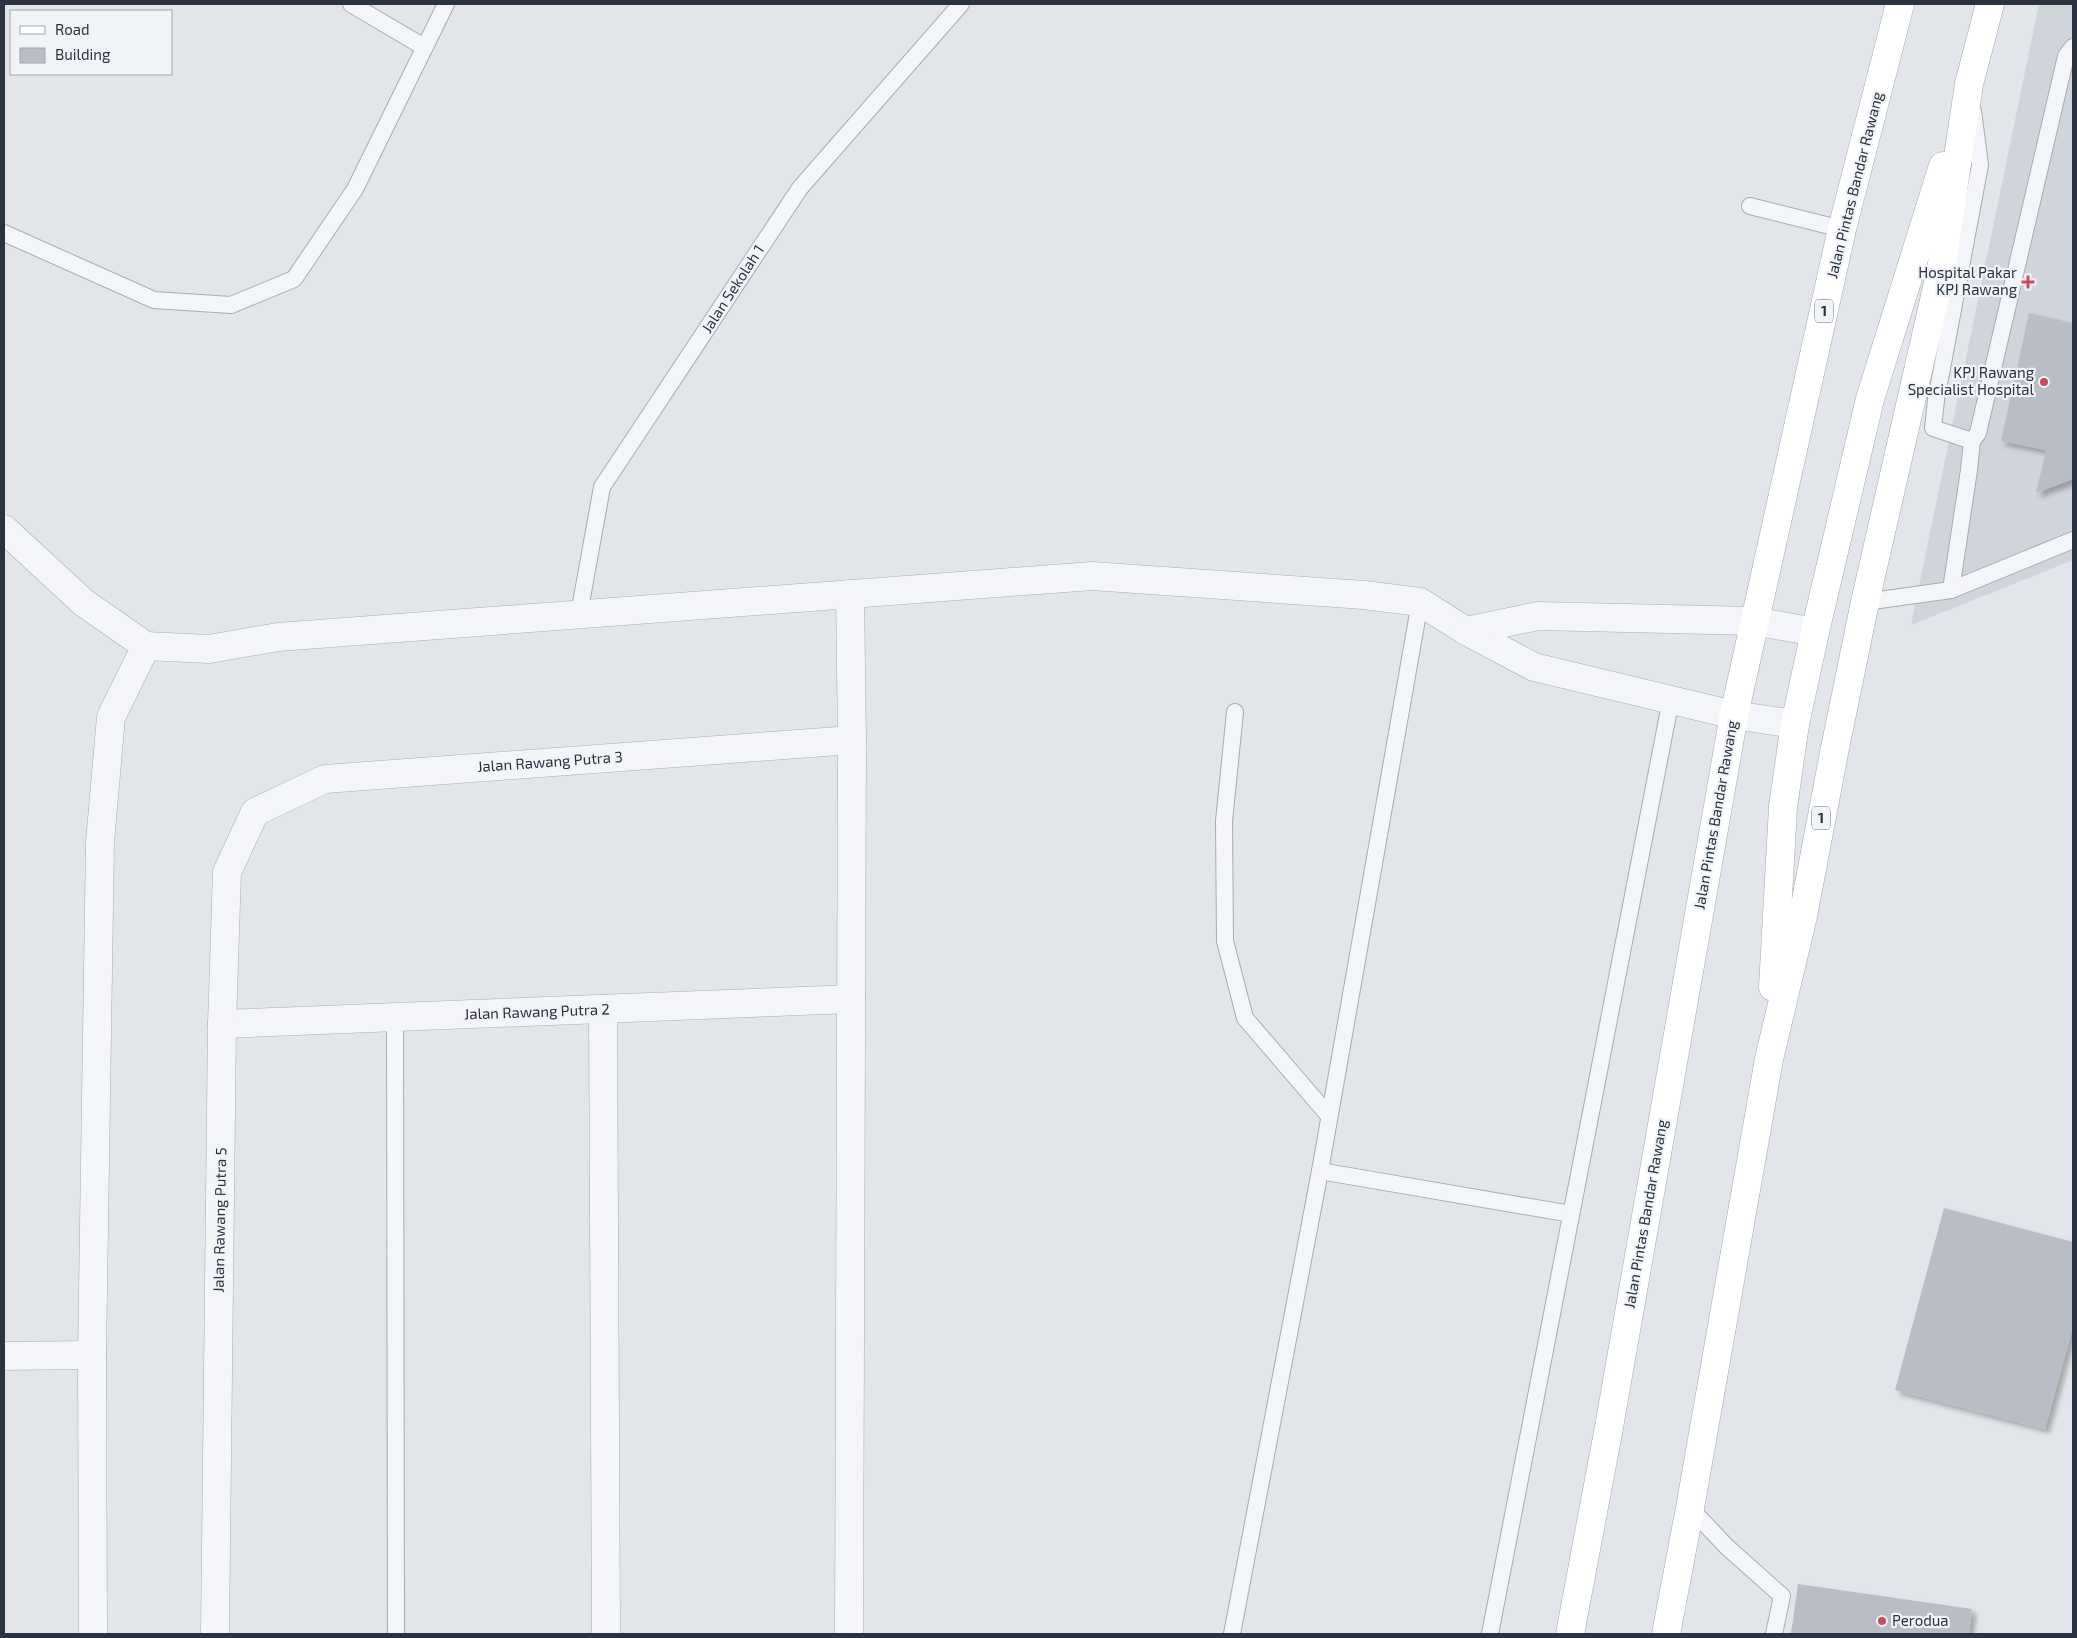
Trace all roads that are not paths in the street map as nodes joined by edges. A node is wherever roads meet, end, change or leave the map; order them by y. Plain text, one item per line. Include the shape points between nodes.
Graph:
1 (351, 4) edge
2 (446, 4) edge
3 (961, 4) edge
4 (1900, 4) edge
5 (1990, 4) edge
6 (424, 47) junction
7 (2073, 47) edge
8 (1969, 84) junction
9 (1750, 206) dead end
10 (1842, 229) junction
11 (4, 233) edge
12 (1972, 441) junction
13 (4, 529) edge
14 (2073, 540) edge
15 (1951, 590) junction
16 (850, 594) junction
17 (1420, 602) junction
18 (1865, 602) junction
19 (579, 614) junction
20 (1754, 621) junction
21 (1466, 631) junction
22 (1815, 632) junction
23 (146, 646) junction
24 (1671, 699) junction
25 (1235, 712) dead end
26 (1734, 715) junction
27 (1795, 724) junction
28 (852, 740) junction
29 (255, 812) joint
30 (851, 999) junction
31 (604, 1009) junction
32 (395, 1017) junction
33 (222, 1024) junction
34 (1768, 1060) junction
35 (1329, 1116) junction
36 (1320, 1171) junction
37 (1571, 1214) junction
38 (92, 1355) junction
39 (4, 1356) edge
40 (1690, 1508) junction
41 (93, 1634) edge
42 (215, 1634) edge
43 (396, 1634) edge
44 (606, 1634) edge
45 (849, 1634) edge
46 (1232, 1634) edge
47 (1490, 1634) edge
48 (1570, 1634) edge
49 (1666, 1634) edge
50 (1774, 1634) edge

1 - 6 lane
2 - 6 lane
3 - 19 lane, Jalan Sekolah 1 via 800,188 602,487
4 - 10 main road, Jalan Pintas Bandar Rawang / 1
5 - 8 main road, 1
6 - 11 lane via 355,189 294,279 231,305 154,300
7 - 12 lane via 2066,56 2003,332 1978,433
8 - 12 lane via 1980,165 1933,428
8 - 18 main road, 1 via 1941,270
8 - 22 main road via 1870,398
9 - 10 lane
10 - 20 main road, Jalan Pintas Bandar Rawang / 1
12 - 15 lane
13 - 23 street via 84,603
14 - 15 lane
15 - 18 lane
16 - 17 street via 1092,576 1364,595
16 - 19 street
16 - 28 street
17 - 21 street
17 - 35 lane
18 - 34 main road, 1 via 1803,916
19 - 23 street via 278,637 209,649
20 - 21 street via 1538,616
20 - 22 street
20 - 26 main road, Jalan Pintas Bandar Rawang / 1
21 - 24 street via 1534,667
22 - 27 main road
23 - 38 street via 110,717 100,842
24 - 26 street
24 - 37 lane
25 - 35 lane via 1224,821 1225,941 1245,1018
26 - 27 street
26 - 48 main road, Jalan Pintas Bandar Rawang / 1
27 - 34 main road via 1783,807
28 - 29 street, Jalan Rawang Putra 3 via 325,779
28 - 30 street
29 - 33 street, Jalan Rawang Putra 5 via 227,872
30 - 31 street, Jalan Rawang Putra 2
30 - 45 street
31 - 32 street, Jalan Rawang Putra 2
31 - 44 street
32 - 33 street, Jalan Rawang Putra 2
32 - 43 lane
33 - 42 street, Jalan Rawang Putra 5
34 - 40 main road, 1
35 - 36 lane
36 - 37 lane
36 - 46 lane
37 - 47 lane
38 - 39 street
38 - 41 street
40 - 49 main road, 1
40 - 50 lane via 1727,1547 1782,1596

